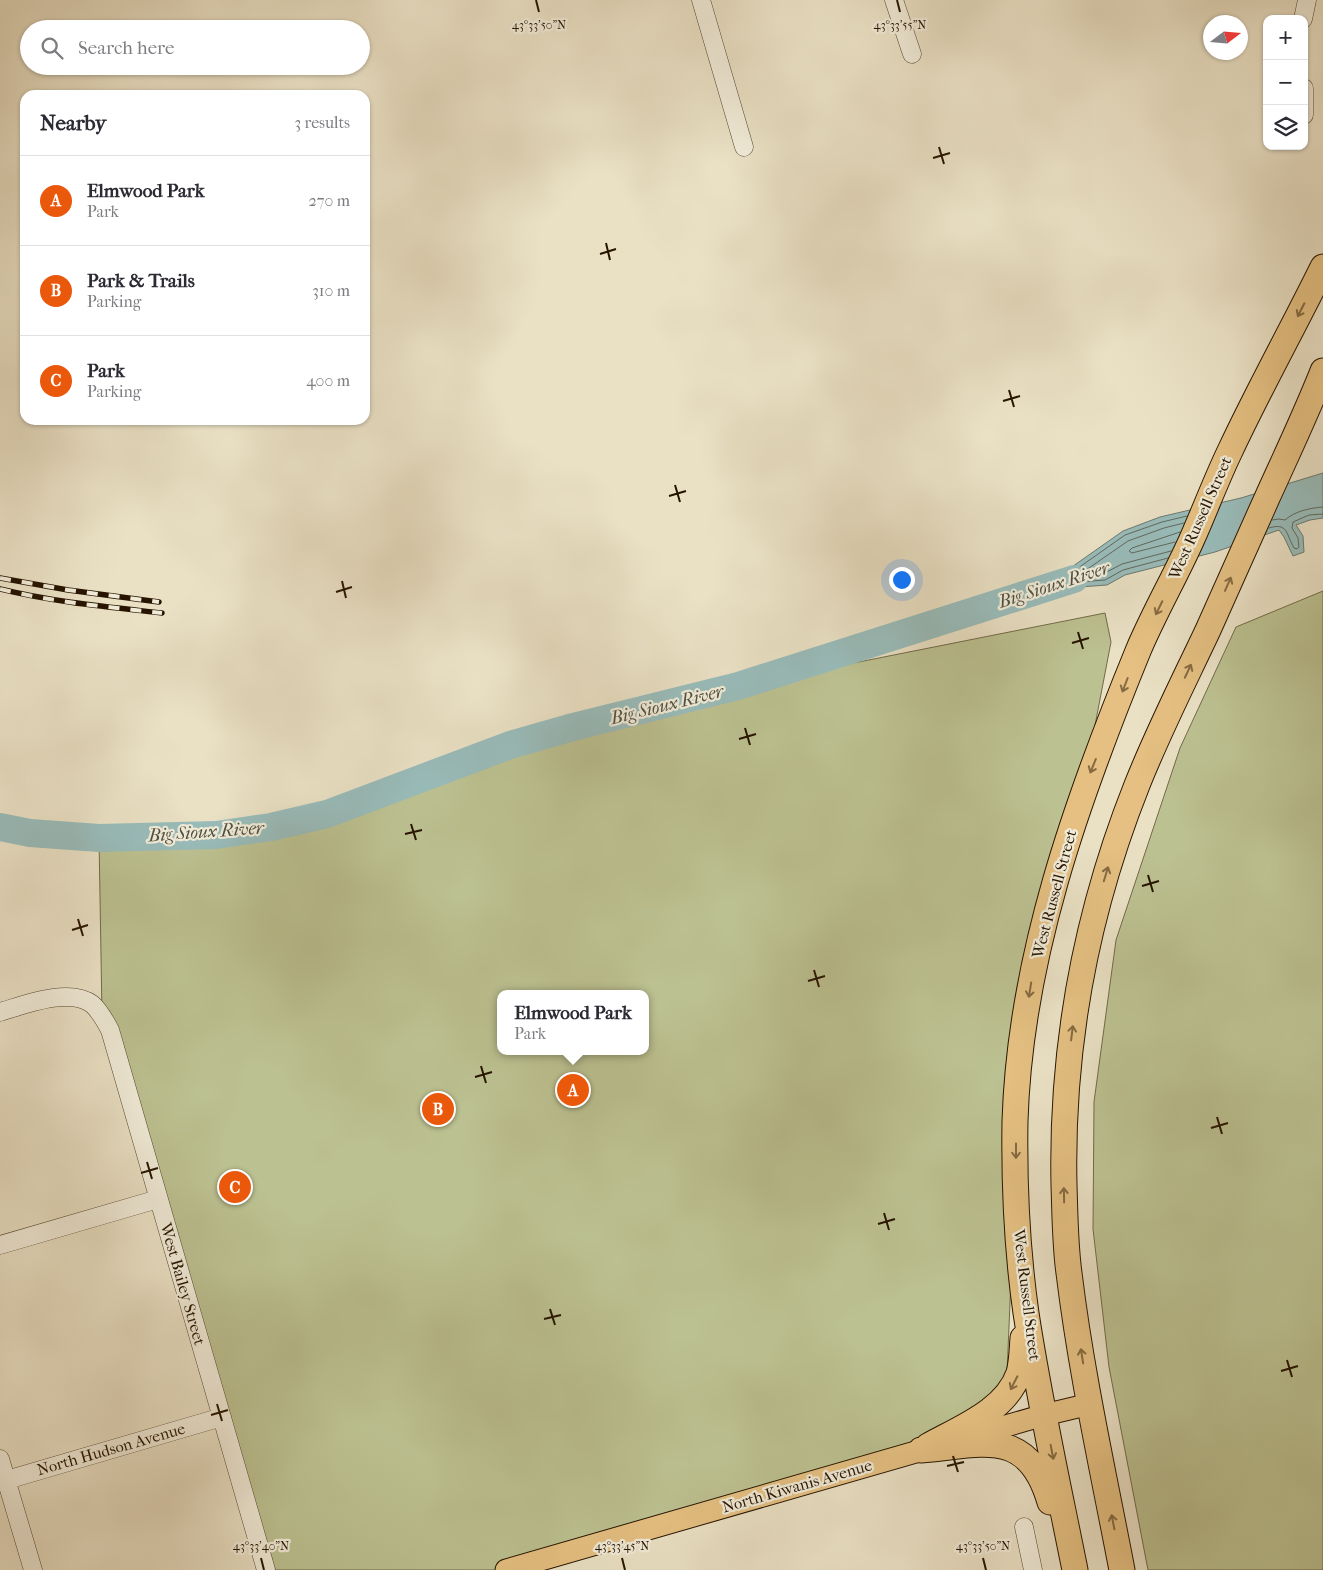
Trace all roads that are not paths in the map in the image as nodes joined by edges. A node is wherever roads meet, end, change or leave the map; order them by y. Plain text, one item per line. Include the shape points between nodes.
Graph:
1 (701, 0) edge
2 (894, 0) edge
3 (1307, 0) edge
4 (1304, 15) edge
5 (912, 54) dead end
6 (744, 148) dead end
7 (1323, 267) edge
8 (1323, 371) edge
9 (0, 1012) edge
10 (158, 1199) junction
11 (0, 1245) edge
12 (1023, 1283) junction
13 (1090, 1404) junction
14 (1044, 1415) junction
15 (222, 1417) junction
16 (920, 1450) junction
17 (0, 1459) edge
18 (3, 1481) edge
19 (1024, 1527) dead end
20 (32, 1570) edge
21 (266, 1570) edge
22 (506, 1570) edge
23 (1033, 1570) edge
24 (1073, 1570) edge
25 (1122, 1570) edge

1 - 6 street
2 - 5 street
3 - 4 street
7 -> 12 highway, West Russell Street via 1230,452 1139,648 1082,793 1054,886 1030,985 1022,1041 1016,1119
13 -> 8 highway via 1068,1270 1063,1149 1077,991 1087,944 1116,840 1137,784
9 - 10 street, West Bailey Street via 63,997 78,998 91,1004 102,1015 110,1030
10 - 11 street
10 - 15 street, West Bailey Street
12 - 14 highway, West Russell Street
12 -> 16 highway via 1022,1355 1014,1384 1006,1396 982,1416
13 - 14 main road, North Kiwanis Avenue
25 -> 13 highway
14 - 16 main road, North Kiwanis Avenue
14 -> 24 highway, West Russell Street
15 - 18 street, North Hudson Avenue
15 - 21 street, West Bailey Street
16 - 22 main road, North Kiwanis Avenue
16 - 24 highway via 990,1444 1004,1446 1029,1459 1046,1488
17 - 18 street
18 - 20 street
19 - 23 street

